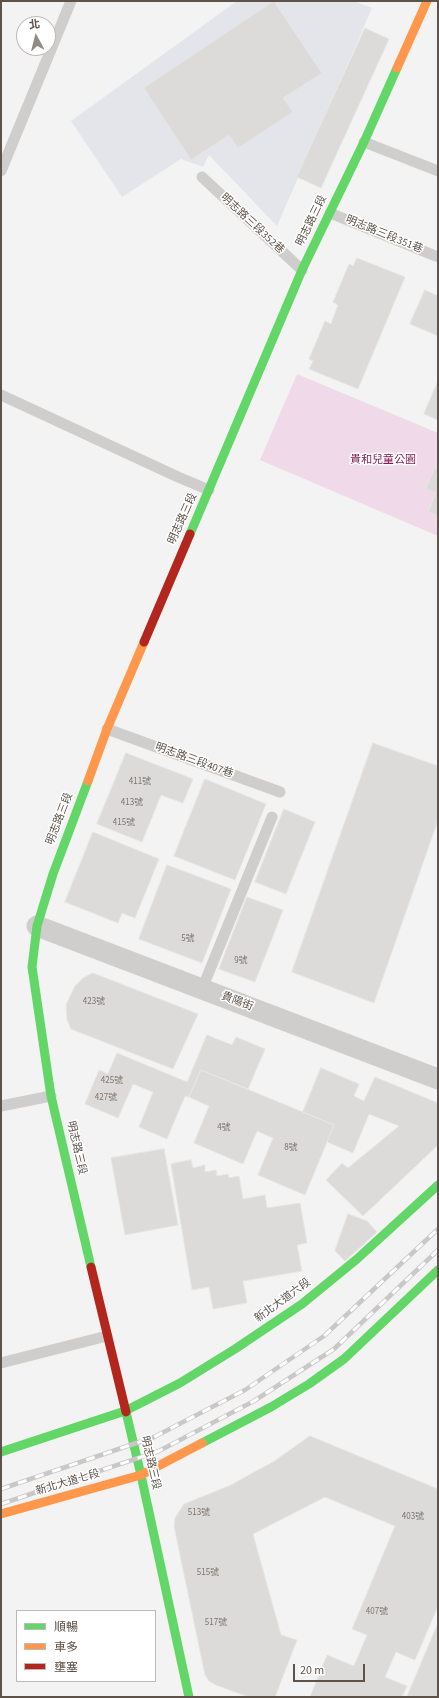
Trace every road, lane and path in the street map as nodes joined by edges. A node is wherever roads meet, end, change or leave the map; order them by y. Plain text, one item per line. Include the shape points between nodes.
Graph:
1 (71, 1) edge
2 (427, 1) edge
3 (364, 142) junction
4 (1, 171) edge
5 (438, 171) edge
6 (202, 178) dead end
7 (330, 213) junction
8 (438, 257) edge
9 (302, 270) junction
10 (1, 395) edge
11 (209, 490) junction
12 (107, 729) junction
13 (280, 792) dead end
14 (272, 817) dead end
15 (37, 926) junction
16 (202, 989) junction
17 (438, 1079) edge
18 (51, 1096) junction
19 (1, 1106) edge
20 (438, 1185) edge
21 (438, 1270) edge
22 (107, 1336) junction
23 (1, 1362) edge
24 (125, 1411) junction
25 (1, 1452) edge
26 (141, 1474) junction
27 (1, 1514) edge
28 (189, 1697) edge

1 - 4 lane
2 - 3 main road, 明志路三段
3 - 5 lane
3 - 7 main road, 明志路三段
6 - 9 lane, 明志路三段352巷
7 - 8 lane, 明志路三段351巷
7 - 9 main road, 明志路三段
9 - 11 main road, 明志路三段
10 - 11 lane
11 - 12 main road, 明志路三段
12 - 13 lane, 明志路三段407巷
12 - 15 main road, 明志路三段 via 53,874
14 - 16 lane
15 - 16 street, 貴陽街
15 - 18 main road, 明志路三段 via 32,967
16 - 17 street, 貴陽街
18 - 19 lane
18 - 22 main road, 明志路三段
20 - 24 main road, 新北大道六段 via 357,1259 302,1304 180,1383
21 - 26 main road via 344,1359 309,1384 258,1414
22 - 23 lane
22 - 24 main road, 明志路三段
24 - 25 main road
24 - 26 main road, 明志路三段
26 - 27 main road, 新北大道七段
26 - 28 main road, 明志路三段

